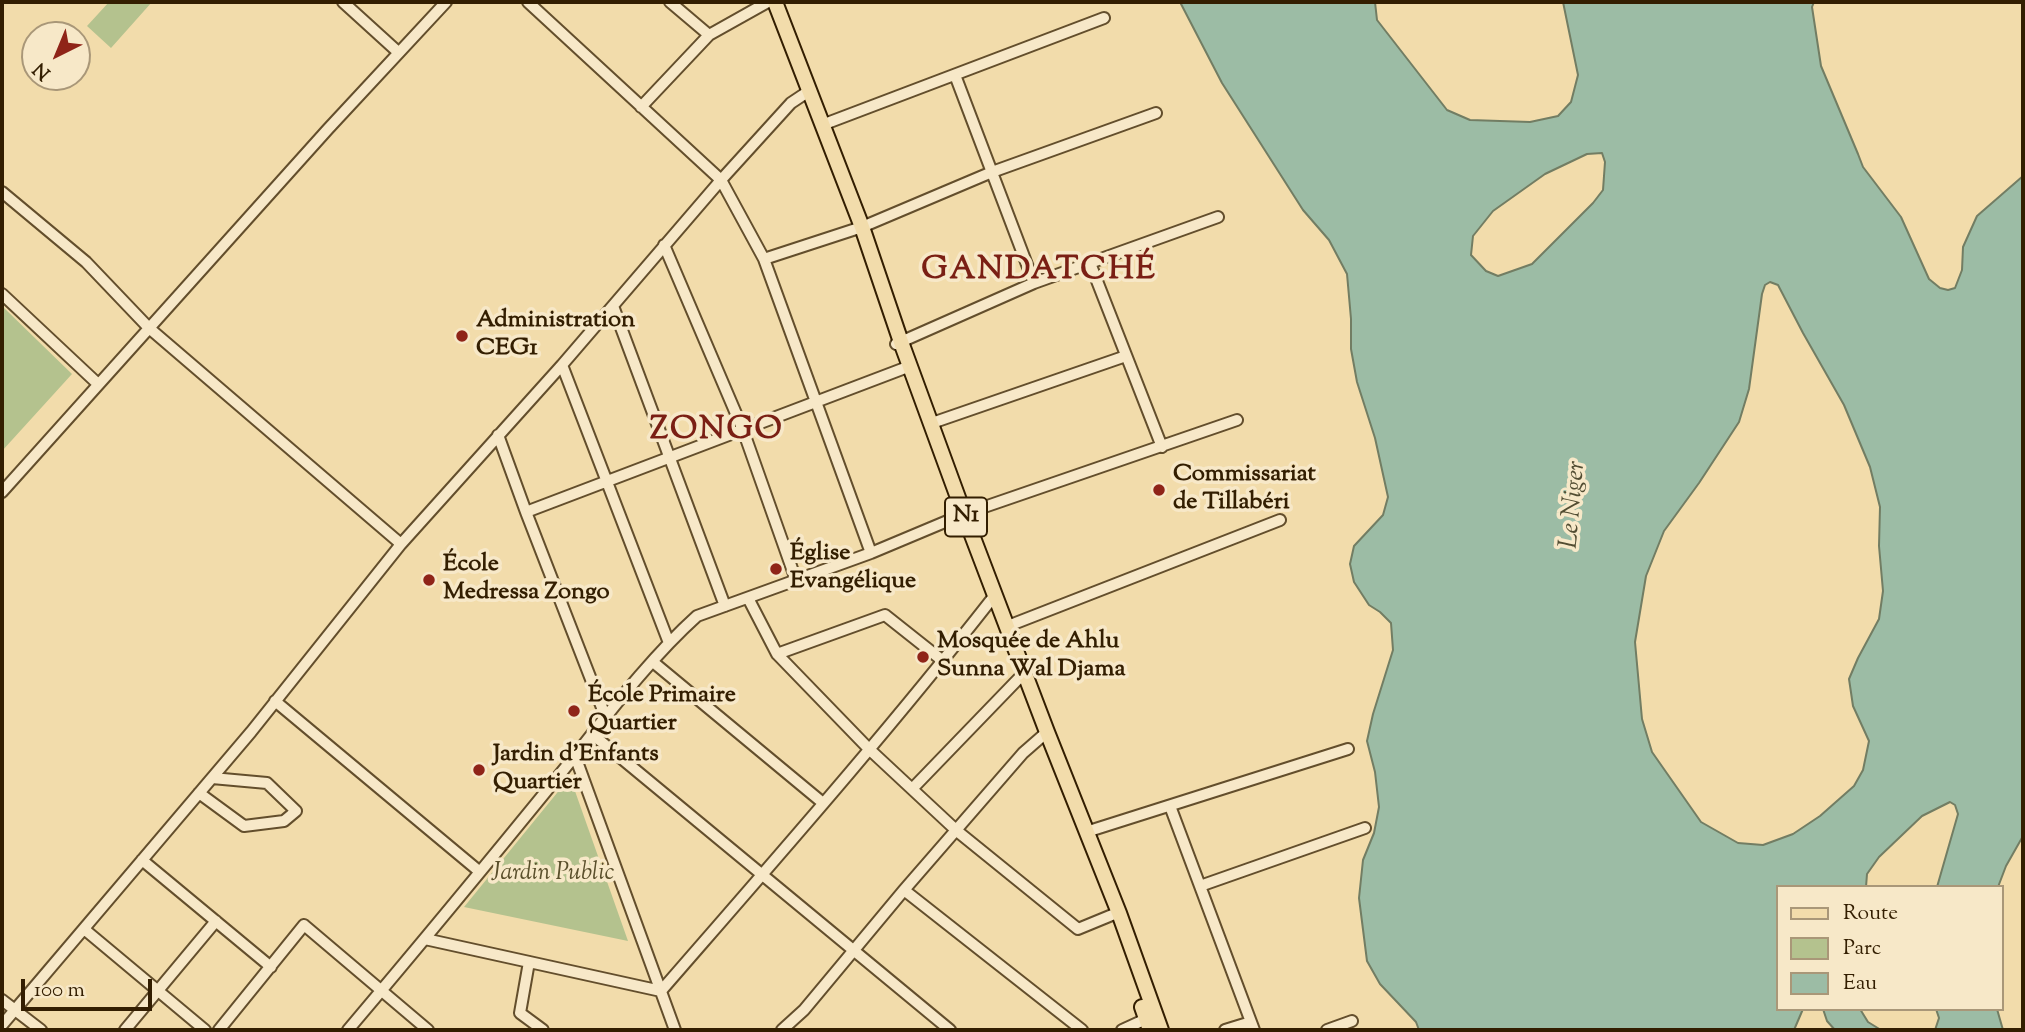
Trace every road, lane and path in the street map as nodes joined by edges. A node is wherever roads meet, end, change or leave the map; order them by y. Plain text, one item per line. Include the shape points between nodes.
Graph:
1 (342, 2) edge
2 (446, 2) edge
3 (528, 2) edge
4 (670, 2) edge
5 (768, 2) edge
6 (775, 2) edge
7 (1104, 18) dead end
8 (709, 35) junction
9 (398, 52) junction
10 (955, 75) junction
11 (806, 93) junction
12 (641, 107) junction
13 (1156, 113) dead end
14 (822, 125) junction
15 (992, 172) junction
16 (722, 180) junction
17 (2, 192) edge
18 (1218, 217) dead end
19 (858, 228) junction
20 (664, 245) junction
21 (764, 259) junction
22 (1090, 263) junction
23 (1034, 284) junction
24 (2, 294) edge
25 (612, 306) junction
26 (149, 328) junction
27 (898, 343) junction
28 (1126, 356) junction
29 (562, 365) junction
30 (905, 368) junction
31 (98, 384) junction
32 (816, 402) junction
33 (1237, 419) dead end
34 (932, 423) junction
35 (743, 430) junction
36 (498, 435) junction
37 (1162, 447) junction
38 (669, 458) junction
39 (606, 482) junction
40 (2, 492) edge
41 (526, 512) junction
42 (961, 515) junction
43 (1280, 520) dead end
44 (401, 544) junction
45 (870, 553) junction
46 (796, 580) junction
47 (748, 598) junction
48 (991, 600) junction
49 (725, 606) junction
50 (1008, 626) junction
51 (668, 643) junction
52 (777, 654) junction
53 (943, 661) junction
54 (653, 662) junction
55 (1022, 674) junction
56 (275, 701) junction
57 (606, 718) junction
58 (592, 734) junction
59 (1044, 735) junction
60 (869, 749) junction
61 (1348, 749) dead end
62 (575, 756) junction
63 (212, 778) junction
64 (912, 789) junction
65 (199, 793) junction
66 (822, 803) junction
67 (1170, 806) junction
68 (1365, 828) dead end
69 (957, 831) junction
70 (1086, 832) junction
71 (142, 860) junction
72 (480, 872) junction
73 (762, 875) junction
74 (1200, 886) junction
75 (904, 890) junction
76 (1112, 915) junction
77 (216, 921) junction
78 (84, 929) junction
79 (425, 939) junction
80 (854, 951) junction
81 (530, 962) junction
82 (271, 967) junction
83 (158, 991) junction
84 (382, 991) junction
85 (661, 991) junction
86 (2, 1000) edge
87 (15, 1009) junction
88 (1352, 1021) dead end
89 (1148, 1025) edge
90 (2, 1026) edge
91 (1253, 1026) edge
92 (41, 1030) edge
93 (125, 1030) edge
94 (205, 1030) edge
95 (219, 1030) edge
96 (348, 1030) edge
97 (428, 1030) edge
98 (543, 1030) edge
99 (675, 1030) edge
100 (782, 1030) edge
101 (950, 1030) edge
102 (1082, 1030) edge
103 (1122, 1030) edge
104 (1161, 1030) edge
105 (1225, 1030) edge
106 (1327, 1030) edge

1 - 9 street
2 - 9 street
3 - 12 street
4 - 8 street
5 - 8 street
5 - 11 main road, N1
6 - 11 main road, N1
7 - 10 street
8 - 12 street
9 - 26 street
10 - 14 street
10 - 15 street
11 - 14 main road, N1
11 - 16 street via 791,103
11 - 19 main road, N1
12 - 16 street
13 - 15 street
14 - 19 main road, N1
15 - 19 street
15 - 23 street
16 - 20 street
16 - 21 street
17 - 26 street via 86,262
18 - 22 street
19 - 21 street
19 - 27 main road, N1
20 - 25 street
20 - 35 street
21 - 32 street
22 - 23 street
22 - 28 street
23 - 27 street
24 - 31 street
25 - 29 street
25 - 38 street
26 - 31 street
26 - 44 street
27 - 30 main road, N1
27 - 34 main road, N1
28 - 34 street
28 - 37 street
29 - 36 street
29 - 39 street
30 - 32 street
30 - 42 main road, N1
31 - 40 street
32 - 35 street
32 - 45 street
33 - 37 street
34 - 42 main road, N1
35 - 38 street
35 - 46 street
36 - 41 street
36 - 44 street
37 - 42 street
38 - 39 street
38 - 49 street
39 - 41 street
39 - 51 street
41 - 57 street
42 - 45 street
42 - 48 main road, N1
42 - 50 main road, N1
43 - 50 street
44 - 56 street
45 - 46 street
46 - 47 street
47 - 49 street
47 - 52 street
48 - 53 street
48 - 55 main road, N1
49 - 51 street via 696,617
50 - 55 main road, N1
51 - 54 street
52 - 53 street via 885,615
52 - 60 street
53 - 60 street
54 - 57 street
54 - 66 street
55 - 59 main road, N1
55 - 64 street
56 - 63 street
56 - 72 street
57 - 58 street
58 - 62 street
58 - 73 street
59 - 69 street
59 - 70 main road, N1
59 - 76 main road, N1
60 - 64 street
60 - 66 street
61 - 67 street
62 - 72 street
62 - 85 street
63 - 65 street
63 - 65 street via 267,783 296,811 284,821 244,826
64 - 69 street
65 - 71 street
66 - 73 street
67 - 70 street
67 - 74 street
68 - 74 street
69 - 75 street
69 - 76 street via 1078,929
70 - 104 main road, N1
71 - 77 street
71 - 78 street
72 - 79 street
73 - 80 street
73 - 85 street
74 - 91 street
75 - 80 street
75 - 102 street
76 - 89 main road, N1
77 - 82 street
77 - 83 street
78 - 83 street
78 - 87 street
79 - 81 street
79 - 84 street
80 - 100 street
80 - 101 street
81 - 85 street
81 - 98 street via 520,1013
82 - 84 street via 304,926
82 - 95 street
83 - 93 street
83 - 94 street
84 - 96 street
84 - 97 street
85 - 99 street
86 - 87 street
87 - 90 street
87 - 92 street
88 - 106 street
89 - 103 street
91 - 105 street

